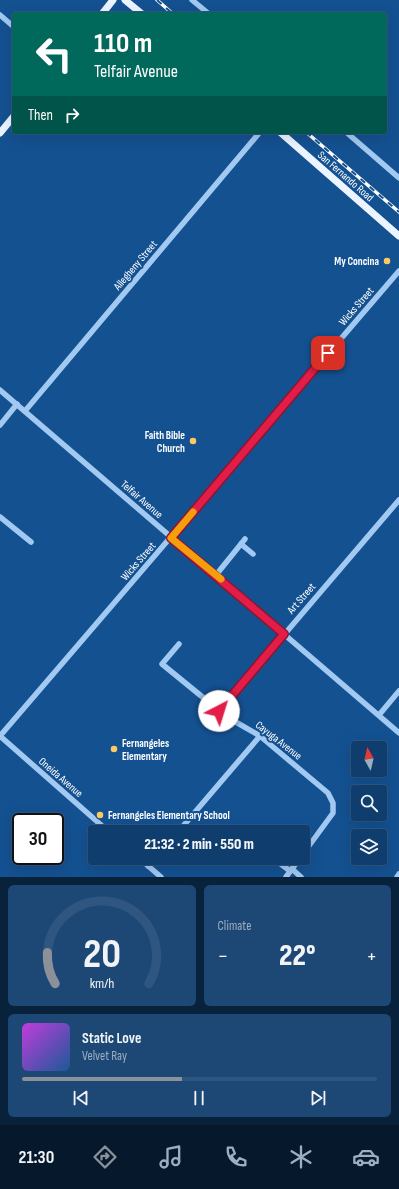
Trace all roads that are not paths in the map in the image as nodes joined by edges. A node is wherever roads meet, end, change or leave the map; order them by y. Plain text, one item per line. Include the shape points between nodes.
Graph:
1 (113, 0) edge
2 (125, 0) edge
3 (192, 0) edge
4 (104, 12) edge
5 (140, 12) edge
6 (207, 12) edge
7 (0, 15) edge
8 (12, 25) edge
9 (12, 118) edge
10 (0, 132) edge
11 (258, 134) edge
12 (282, 134) edge
13 (348, 134) edge
14 (399, 178) edge
15 (399, 236) edge
16 (399, 271) edge
17 (0, 390) edge
18 (17, 404) junction
19 (24, 410) junction
20 (0, 425) edge
21 (399, 500) edge
22 (0, 517) edge
23 (171, 538) junction
24 (31, 542) dead end
25 (253, 554) dead end
26 (216, 575) junction
27 (284, 634) junction
28 (178, 644) dead end
29 (399, 691) edge
30 (219, 711) junction
31 (379, 715) junction
32 (399, 733) edge
33 (0, 736) edge
34 (260, 736) junction
35 (101, 825) edge
36 (184, 825) edge
37 (310, 844) edge
38 (284, 865) edge
39 (295, 865) edge
40 (148, 866) edge
41 (291, 870) junction
42 (399, 874) edge
43 (161, 877) edge
44 (286, 877) edge
45 (300, 877) edge
46 (396, 877) edge

1 - 4 main road
2 - 5 main road
3 - 6 street
7 - 8 street
9 - 10 main road
11 - 19 street, Allegheny Street
12 - 15 main road, San Fernando Road
13 - 14 street
16 - 23 street, Wicks Street
17 - 18 street, Telfair Avenue
18 - 19 street, Telfair Avenue
18 - 20 street
19 - 23 street, Telfair Avenue
21 - 27 street, Art Street
22 - 24 street
23 - 26 street, Telfair Avenue
23 - 33 street, Wicks Street
25 - 26 street via 243,542
26 - 27 street, Telfair Avenue
27 - 30 street, Art Street
27 - 31 street, Telfair Avenue
28 - 30 street, Cayuga Avenue via 162,664
29 - 31 street
30 - 34 street, Cayuga Avenue
31 - 32 street, Telfair Avenue
33 - 35 street, Oneida Avenue
34 - 36 street
34 - 37 street, Cayuga Avenue via 328,793 333,803 333,813
38 - 41 street
39 - 41 street
40 - 43 street
41 - 44 street
41 - 45 street
42 - 46 street

